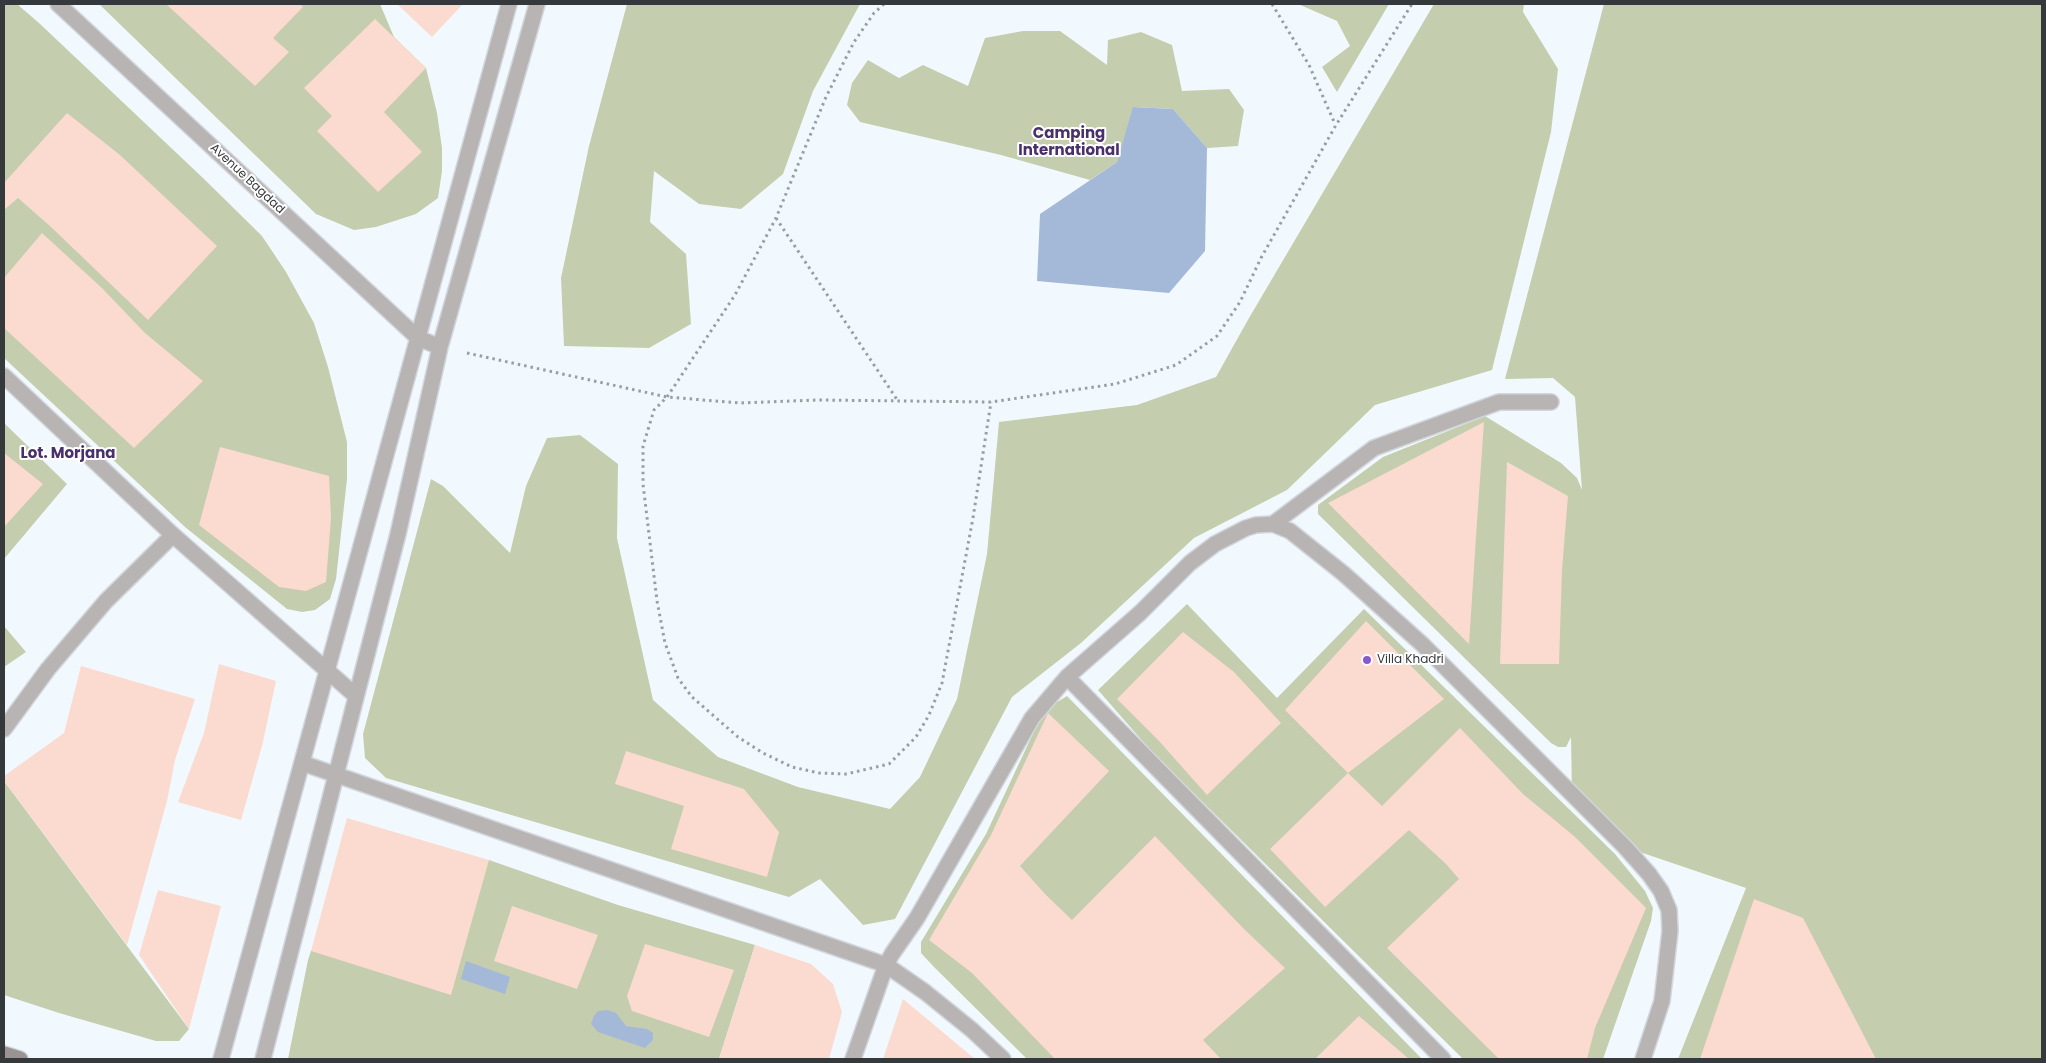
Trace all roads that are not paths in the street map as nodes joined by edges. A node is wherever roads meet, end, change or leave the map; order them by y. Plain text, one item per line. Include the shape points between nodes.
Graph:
1 (58, 4) edge
2 (509, 4) edge
3 (537, 4) edge
4 (418, 338) junction
5 (440, 347) junction
6 (4, 376) edge
7 (1551, 402) dead end
8 (1273, 524) junction
9 (173, 535) junction
10 (328, 671) junction
11 (1067, 676) junction
12 (356, 696) junction
13 (4, 729) edge
14 (302, 763) junction
15 (337, 774) junction
16 (886, 965) junction
17 (4, 1054) edge
18 (20, 1059) edge
19 (221, 1059) edge
20 (263, 1059) edge
21 (853, 1059) edge
22 (1003, 1059) edge
23 (1444, 1059) edge
24 (1643, 1059) edge

1 - 4 street, Avenue Bagdad
2 - 4 street
3 - 5 street
4 - 5 street, Avenue Bagdad
4 - 10 street
5 - 12 street via 398,534
6 - 9 street
7 - 8 street via 1499,402 1374,448
8 - 11 street via 1251,526 1215,544
8 - 24 street via 1290,531 1344,574 1423,645 1649,874 1669,910 1670,931 1662,1001
9 - 10 street
9 - 13 street via 106,601 48,669
10 - 12 street
10 - 14 street
11 - 16 street via 1032,718 941,877
11 - 23 street
12 - 15 street
14 - 15 street
14 - 19 street
15 - 16 street
15 - 20 street
16 - 21 street
16 - 22 street via 965,1024
17 - 18 street

